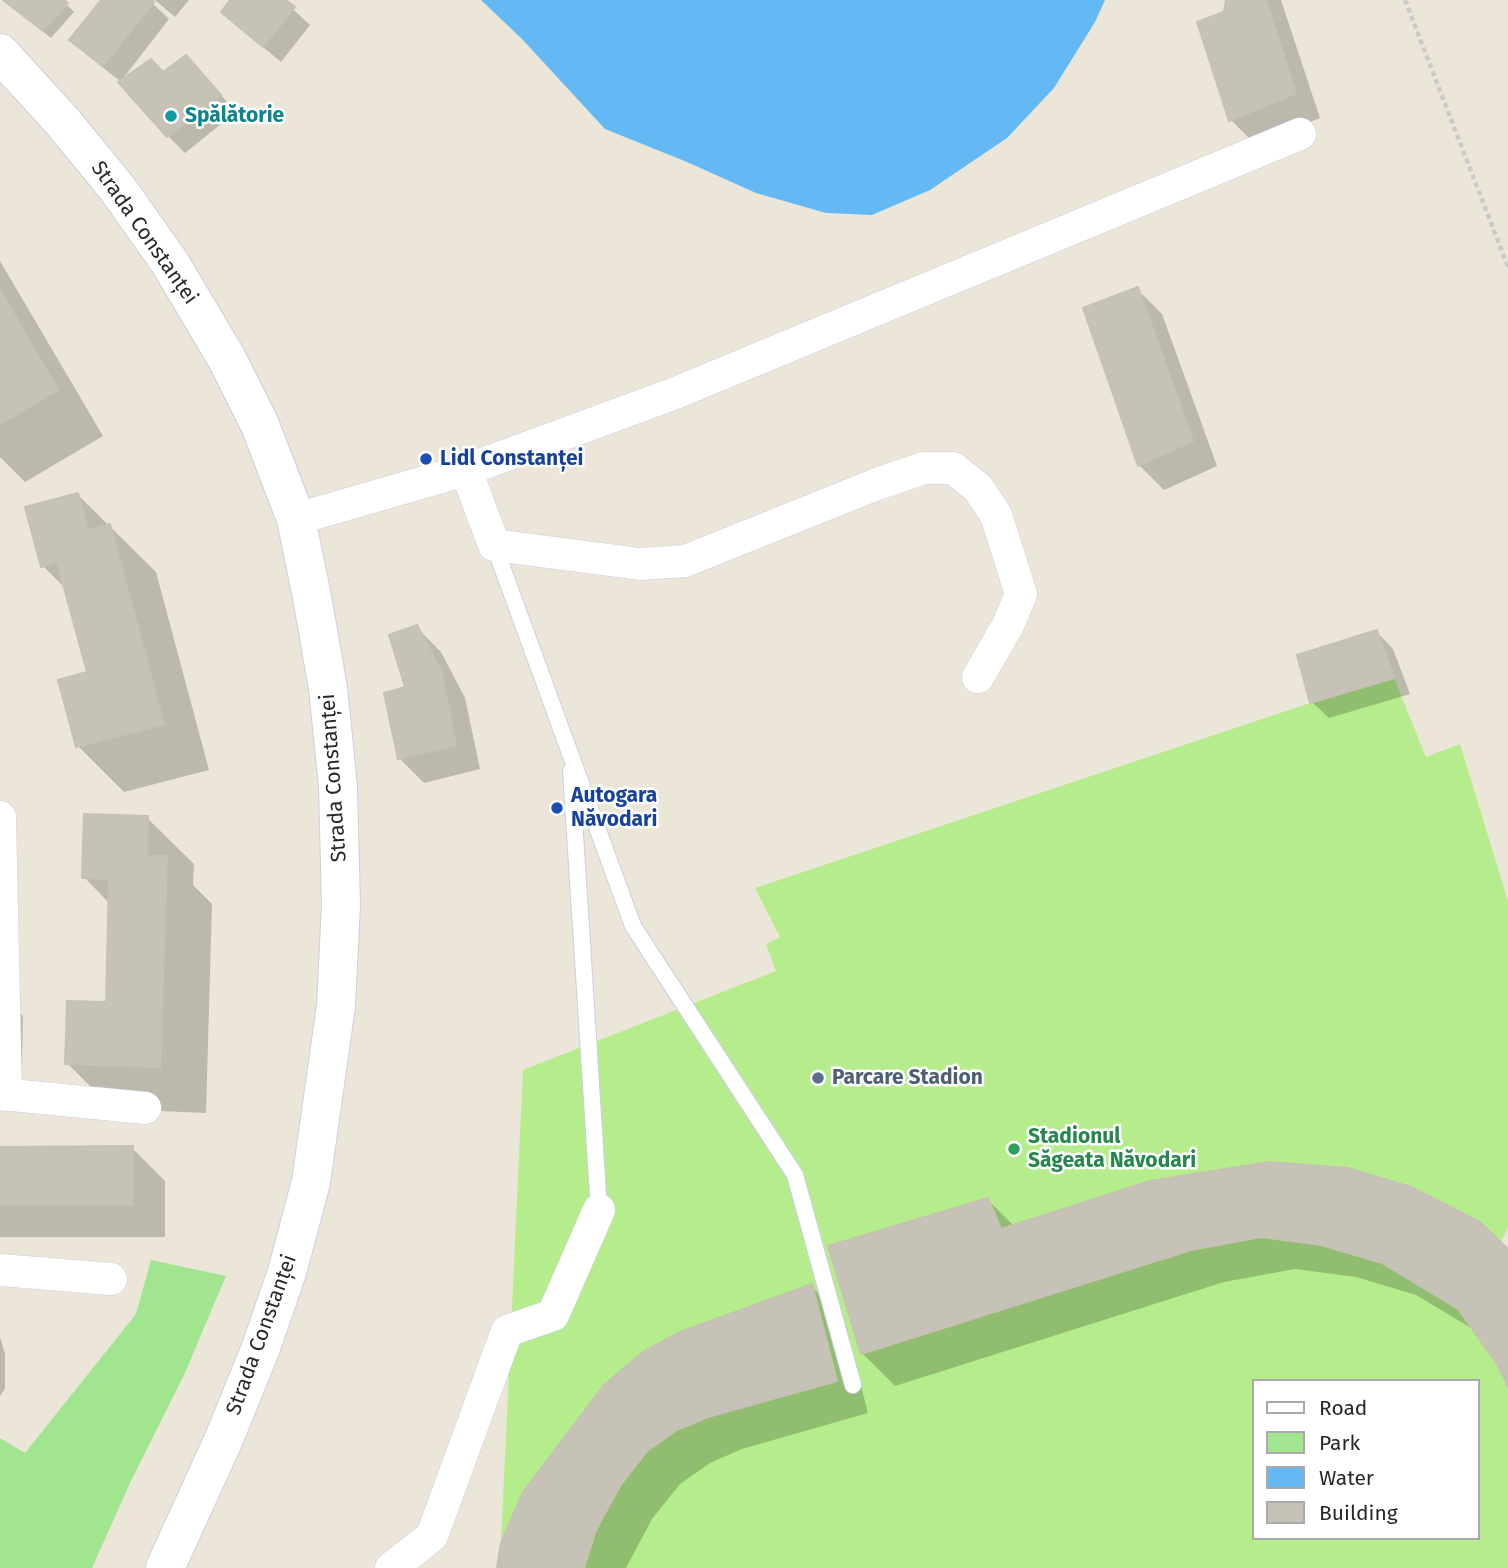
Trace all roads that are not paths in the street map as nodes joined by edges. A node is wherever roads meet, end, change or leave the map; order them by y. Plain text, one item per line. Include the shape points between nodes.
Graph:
1 (0, 53) edge
2 (1300, 134) dead end
3 (466, 470) junction
4 (296, 519) junction
5 (494, 545) junction
6 (978, 677) dead end
7 (569, 751) junction
8 (0, 817) edge
9 (1, 889) edge
10 (3, 1094) edge
11 (145, 1108) dead end
12 (599, 1210) joint
13 (0, 1270) edge
14 (111, 1279) dead end
15 (853, 1384) dead end
16 (165, 1568) edge
17 (391, 1568) edge

1 - 4 street, Strada Constanței via 117,188 170,263 260,425
2 - 3 street via 673,394
3 - 4 street
3 - 5 street
4 - 16 street, Strada Constanței via 328,688 338,786 341,905 336,1006 311,1182 287,1272 223,1441
5 - 6 street via 640,564 685,561 877,484 925,468 953,468 978,488 996,515 1021,594
5 - 7 lane
7 - 12 lane
7 - 15 lane via 633,926 795,1175
8 - 9 street
9 - 10 street
10 - 11 street
12 - 17 street via 553,1315 507,1331 432,1536
13 - 14 street

